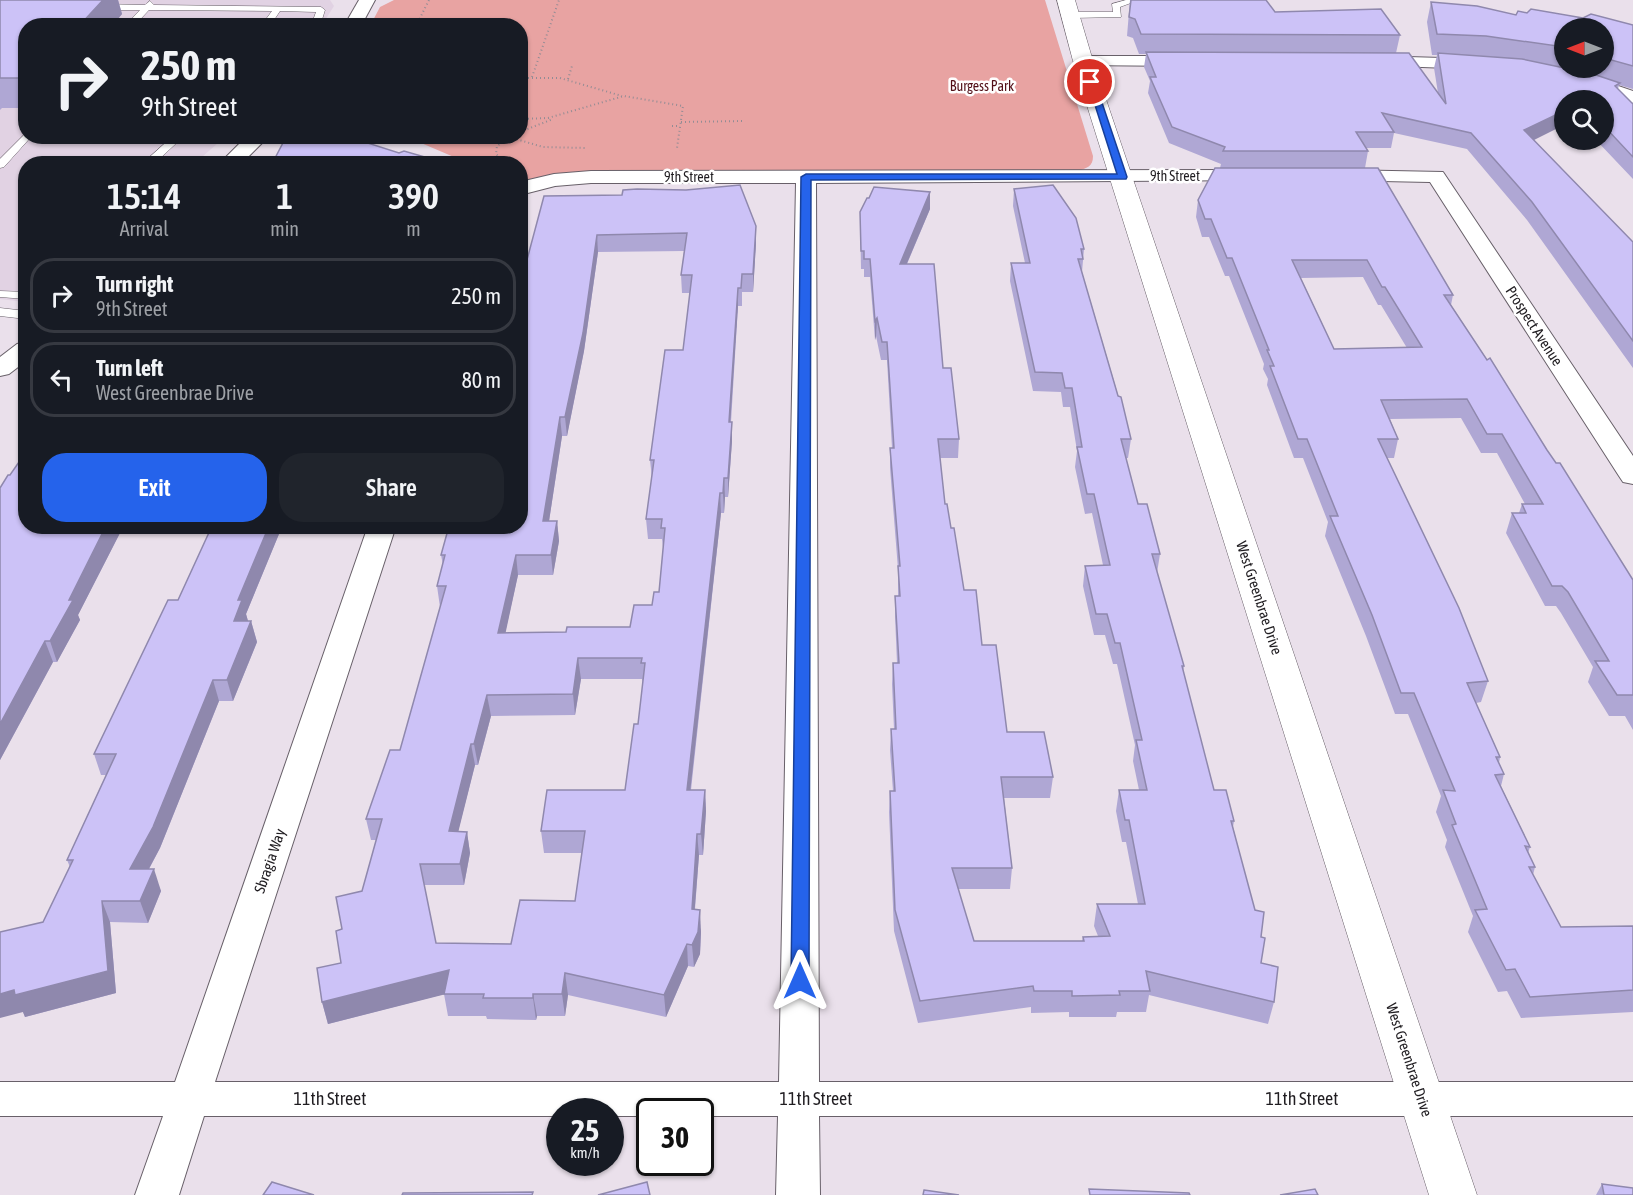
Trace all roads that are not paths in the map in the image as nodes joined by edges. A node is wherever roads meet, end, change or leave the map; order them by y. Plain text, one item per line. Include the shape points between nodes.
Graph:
1 (367, 0) edge
2 (1135, 0) edge
3 (1147, 1) edge
4 (116, 3) edge
5 (150, 3) edge
6 (93, 6) edge
7 (1068, 7) edge
8 (278, 8) junction
9 (136, 18) edge
10 (271, 18) edge
11 (318, 18) edge
12 (357, 18) edge
13 (1083, 61) junction
14 (1203, 61) edge
15 (1358, 61) edge
16 (1496, 65) edge
17 (1572, 78) edge
18 (1633, 97) edge
19 (19, 144) edge
20 (170, 144) edge
21 (250, 144) edge
22 (156, 156) edge
23 (238, 156) edge
24 (0, 165) edge
25 (1269, 176) edge
26 (1317, 176) edge
27 (806, 177) junction
28 (1122, 177) junction
29 (528, 187) edge
30 (0, 294) edge
31 (18, 295) edge
32 (0, 312) edge
33 (18, 314) edge
34 (18, 355) edge
35 (0, 369) edge
36 (1632, 473) edge
37 (379, 534) edge
38 (189, 1099) junction
39 (799, 1099) junction
40 (1422, 1099) junction
41 (1633, 1099) edge
42 (0, 1100) edge
43 (157, 1195) edge
44 (798, 1195) edge
45 (1453, 1195) edge

1 - 12 street
2 - 3 lane
2 - 7 lane via 1115,6 1118,15
4 - 5 lane
4 - 6 lane
5 - 8 lane
5 - 9 lane
7 - 13 street, West Greenbrae Drive
8 - 10 lane
8 - 11 lane via 321,10
13 - 14 street
13 - 28 street, West Greenbrae Drive
15 - 16 street
17 - 18 street
19 - 24 lane
20 - 22 lane
21 - 23 street
25 - 28 street, 9th Street
26 - 36 street, Prospect Avenue via 1436,176
27 - 28 street, 9th Street
27 - 29 street, 9th Street via 591,177
27 - 39 street
28 - 40 street, West Greenbrae Drive
30 - 31 lane
32 - 33 lane
34 - 35 street
37 - 38 street, Sbragia Way
38 - 39 street, 11th Street
38 - 42 street, 11th Street
38 - 43 street, Sbragia Way
39 - 40 street, 11th Street
39 - 44 street
40 - 41 street, 11th Street
40 - 45 street, West Greenbrae Drive

